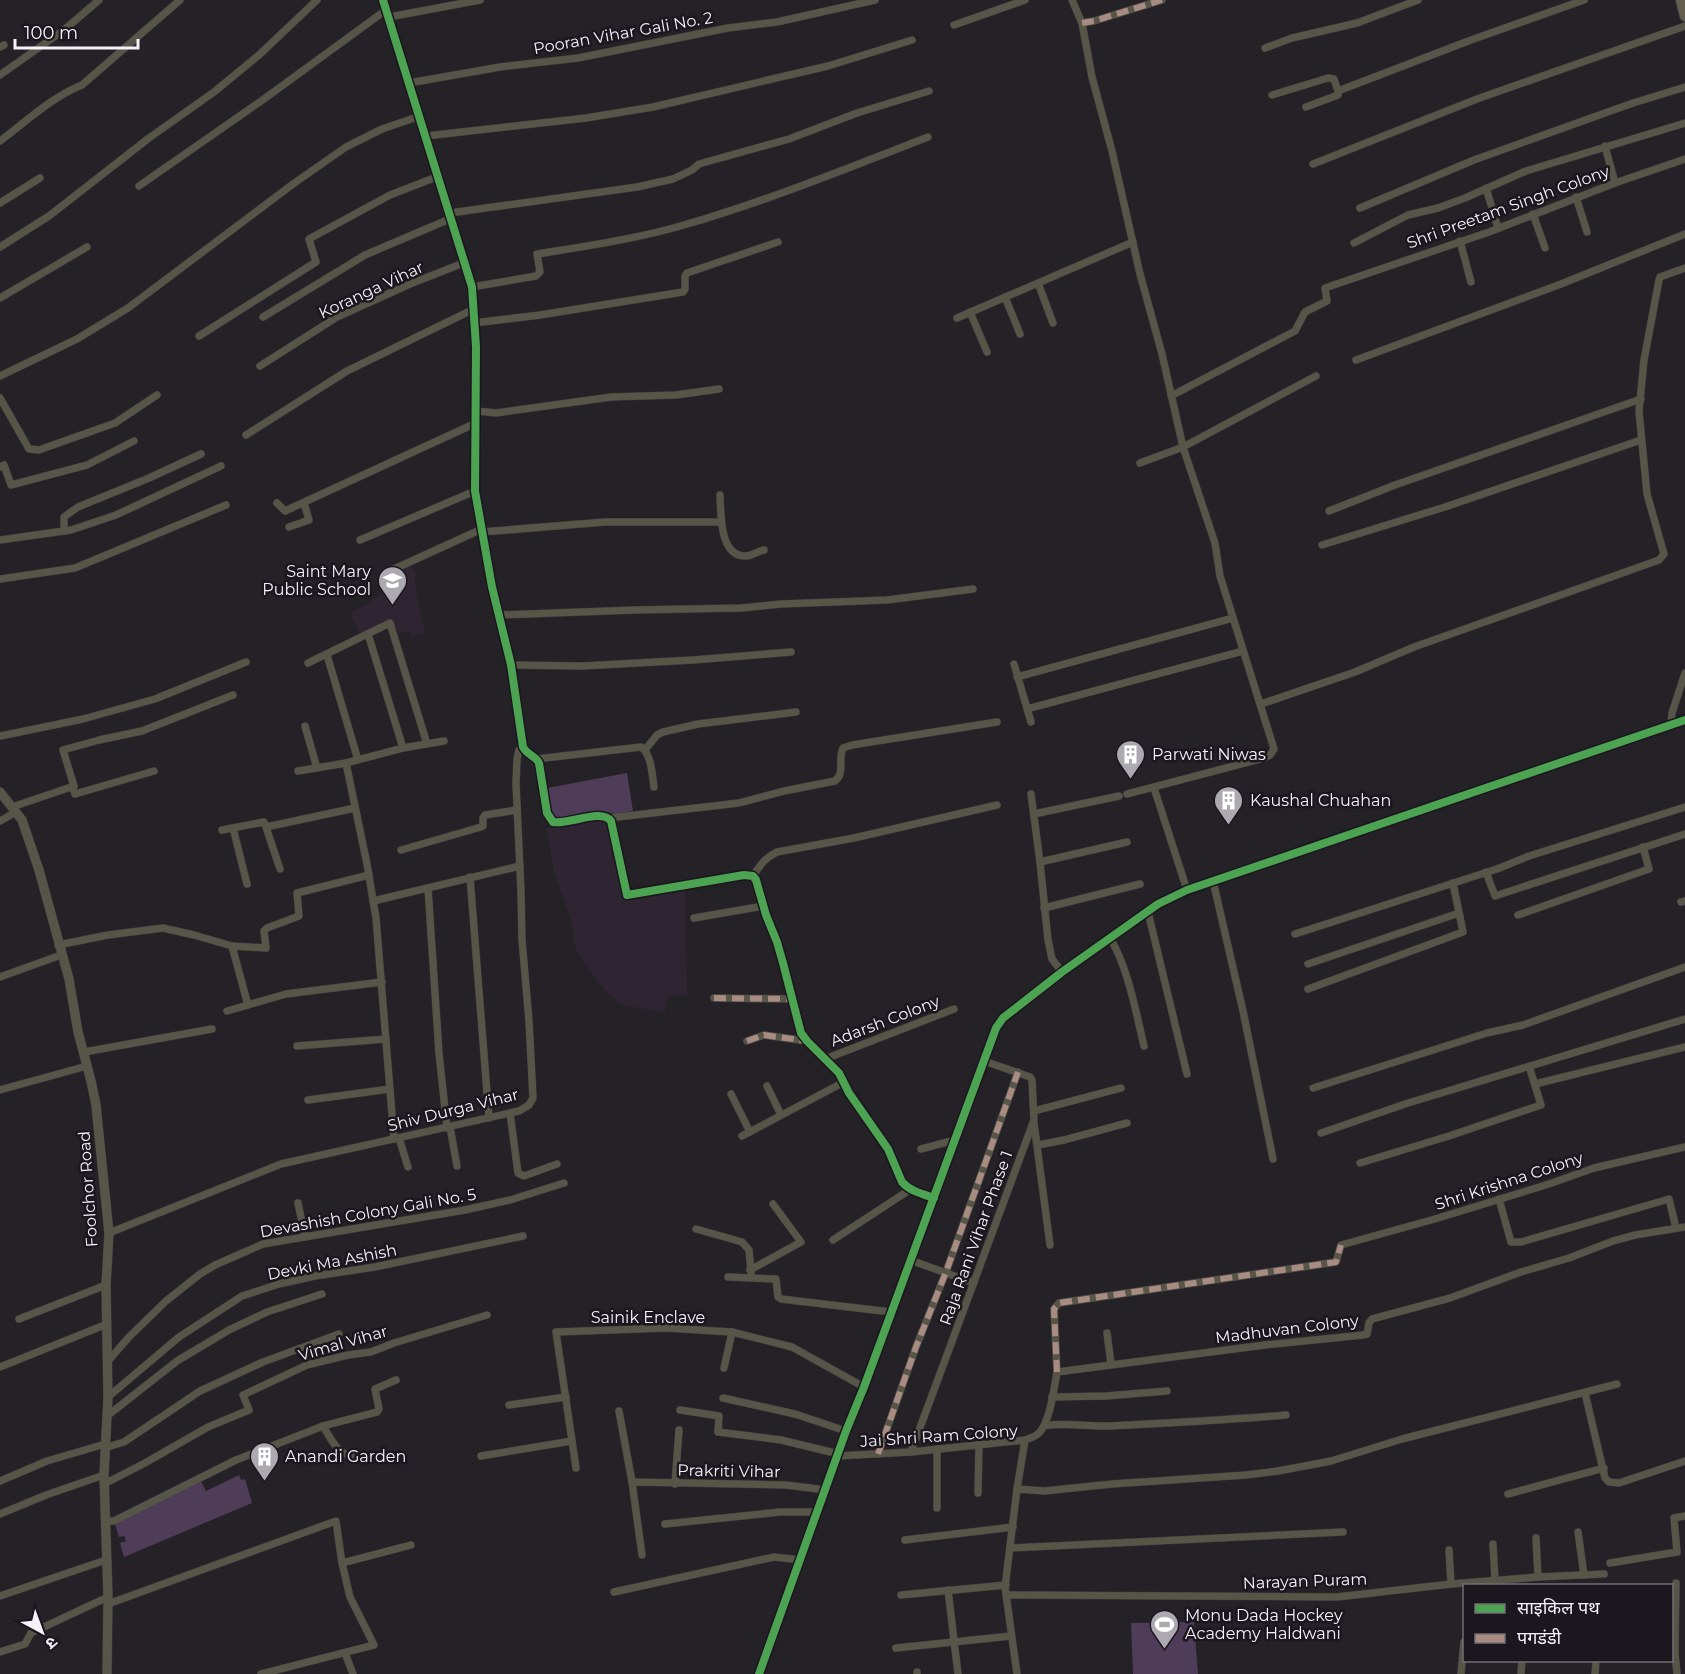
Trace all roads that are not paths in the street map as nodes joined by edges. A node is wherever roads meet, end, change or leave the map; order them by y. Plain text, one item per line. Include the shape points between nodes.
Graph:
1 (99, 0) edge
2 (180, 0) edge
3 (317, 0) edge
4 (383, 0) edge
5 (480, 0) edge
6 (875, 0) edge
7 (1025, 0) edge
8 (1072, 0) edge
9 (1162, 0) edge
10 (1418, 0) edge
11 (1584, 0) edge
12 (1681, 0) edge
13 (388, 14) junction
14 (1685, 16) edge
15 (1082, 23) junction
16 (954, 24) dead end
17 (1685, 26) edge
18 (912, 40) dead end
19 (1264, 48) dead end
20 (0, 75) edge
21 (409, 83) junction
22 (1685, 87) edge
23 (929, 91) dead end
24 (1338, 91) junction
25 (1272, 95) dead end
26 (1306, 107) dead end
27 (420, 116) junction
28 (1685, 123) edge
29 (426, 136) junction
30 (928, 137) dead end
31 (0, 141) edge
32 (1605, 146) junction
33 (1685, 159) edge
34 (1313, 164) dead end
35 (439, 176) junction
36 (39, 178) dead end
37 (1615, 183) junction
38 (139, 186) dead end
39 (1486, 188) junction
40 (1576, 197) junction
41 (0, 203) edge
42 (1360, 208) dead end
43 (1533, 214) junction
44 (451, 216) junction
45 (1498, 228) junction
46 (1587, 232) dead end
47 (1685, 234) edge
48 (1460, 241) junction
49 (778, 242) dead end
50 (1133, 242) junction
51 (1354, 243) dead end
52 (0, 247) edge
53 (87, 247) dead end
54 (1545, 248) dead end
55 (466, 262) junction
56 (1685, 268) edge
57 (1471, 282) dead end
58 (1038, 283) junction
59 (472, 287) junction
60 (1005, 297) junction
61 (0, 298) edge
62 (474, 309) junction
63 (970, 312) junction
64 (263, 316) dead end
65 (957, 318) dead end
66 (474, 323) junction
67 (1053, 323) dead end
68 (1020, 334) dead end
69 (199, 336) dead end
70 (987, 352) dead end
71 (1356, 360) dead end
72 (260, 366) dead end
73 (0, 376) edge
74 (1316, 376) dead end
75 (718, 389) dead end
76 (157, 395) dead end
77 (1171, 396) junction
78 (0, 398) edge
79 (1641, 399) junction
80 (477, 411) junction
81 (476, 423) junction
82 (246, 435) dead end
83 (1641, 440) junction
84 (134, 441) dead end
85 (1183, 447) junction
86 (201, 454) dead end
87 (1140, 463) dead end
88 (221, 466) dead end
89 (0, 467) edge
90 (475, 491) junction
91 (720, 495) dead end
92 (277, 503) dead end
93 (304, 503) junction
94 (226, 505) dead end
95 (1329, 511) dead end
96 (721, 522) junction
97 (290, 527) dead end
98 (64, 531) junction
99 (482, 531) junction
100 (0, 540) edge
101 (360, 540) dead end
102 (1322, 545) dead end
103 (764, 550) dead end
104 (392, 570) dead end
105 (0, 579) edge
106 (973, 589) dead end
107 (498, 615) junction
108 (1233, 618) junction
109 (368, 634) junction
110 (1243, 651) junction
111 (791, 652) dead end
112 (327, 655) junction
113 (246, 662) dead end
114 (308, 663) dead end
115 (1014, 664) dead end
116 (510, 665) junction
117 (1685, 674) edge
118 (1017, 677) junction
119 (233, 695) dead end
120 (1261, 704) junction
121 (1027, 709) junction
122 (796, 712) dead end
123 (1685, 720) edge
124 (997, 722) dead end
125 (1031, 722) dead end
126 (1671, 724) junction
127 (305, 726) dead end
128 (0, 736) edge
129 (444, 741) dead end
130 (427, 744) junction
131 (523, 747) junction
132 (403, 748) junction
133 (645, 750) junction
134 (536, 759) junction
135 (358, 760) junction
136 (346, 763) junction
137 (317, 768) junction
138 (154, 771) dead end
139 (297, 771) dead end
140 (72, 786) junction
141 (654, 788) dead end
142 (1154, 788) junction
143 (1031, 794) dead end
144 (1128, 794) dead end
145 (1, 796) edge
146 (1119, 796) dead end
147 (997, 806) dead end
148 (1685, 807) edge
149 (355, 808) junction
150 (14, 810) junction
151 (517, 810) junction
152 (1034, 814) junction
153 (609, 818) junction
154 (0, 821) edge
155 (266, 827) junction
156 (233, 828) junction
157 (222, 830) dead end
158 (1685, 834) edge
159 (1127, 842) dead end
160 (1643, 848) junction
161 (401, 850) dead end
162 (1040, 862) junction
163 (520, 866) junction
164 (280, 869) dead end
165 (1486, 872) junction
166 (369, 875) junction
167 (753, 876) junction
168 (470, 877) junction
169 (1213, 881) junction
170 (1453, 883) junction
171 (247, 884) dead end
172 (1140, 884) dead end
173 (428, 888) junction
174 (1186, 890) junction
175 (373, 901) junction
176 (764, 906) junction
177 (1044, 908) junction
178 (1148, 912) junction
179 (1459, 913) junction
180 (1518, 915) dead end
181 (694, 918) dead end
182 (1295, 934) dead end
183 (1110, 938) junction
184 (232, 946) junction
185 (60, 950) junction
186 (1308, 964) dead end
187 (1685, 967) edge
188 (1060, 969) junction
189 (0, 977) edge
190 (382, 982) junction
191 (1308, 989) dead end
192 (714, 998) dead end
193 (793, 999) junction
194 (248, 1005) junction
195 (954, 1009) dead end
196 (227, 1011) dead end
197 (1685, 1019) edge
198 (212, 1029) dead end
199 (386, 1039) junction
200 (747, 1041) dead end
201 (807, 1041) junction
202 (297, 1046) dead end
203 (1144, 1046) dead end
204 (1685, 1047) edge
205 (84, 1052) junction
206 (825, 1059) junction
207 (984, 1061) junction
208 (87, 1066) junction
209 (1529, 1066) junction
210 (1018, 1072) junction
211 (1187, 1074) dead end
212 (844, 1082) junction
213 (1535, 1084) junction
214 (766, 1086) dead end
215 (1121, 1088) dead end
216 (1313, 1088) dead end
217 (390, 1089) junction
218 (0, 1090) edge
219 (731, 1094) dead end
220 (308, 1100) dead end
221 (1034, 1111) junction
222 (510, 1113) junction
223 (781, 1115) junction
224 (489, 1118) junction
225 (1034, 1120) junction
226 (1127, 1123) dead end
227 (448, 1128) junction
228 (750, 1132) junction
229 (1321, 1133) dead end
230 (741, 1136) dead end
231 (397, 1139) junction
232 (956, 1140) junction
233 (1038, 1144) junction
234 (1685, 1147) edge
235 (921, 1149) dead end
236 (1273, 1159) dead end
237 (1360, 1163) dead end
238 (557, 1164) dead end
239 (457, 1166) dead end
240 (408, 1167) dead end
241 (564, 1183) dead end
242 (911, 1189) junction
243 (934, 1198) junction
244 (1499, 1199) junction
245 (298, 1203) dead end
246 (773, 1204) dead end
247 (1685, 1227) edge
248 (1676, 1228) junction
249 (696, 1229) dead end
250 (109, 1233) junction
251 (522, 1236) dead end
252 (305, 1237) junction
253 (833, 1240) dead end
254 (1050, 1245) dead end
255 (910, 1260) junction
256 (750, 1270) junction
257 (946, 1272) junction
258 (728, 1277) dead end
259 (752, 1278) junction
260 (974, 1283) junction
261 (106, 1285) junction
262 (322, 1294) dead end
263 (891, 1312) junction
264 (487, 1315) dead end
265 (19, 1319) dead end
266 (107, 1324) junction
267 (732, 1332) junction
268 (1107, 1333) dead end
269 (339, 1334) dead end
270 (108, 1361) junction
271 (1111, 1364) junction
272 (0, 1367) edge
273 (724, 1368) dead end
274 (1057, 1372) junction
275 (396, 1380) dead end
276 (1617, 1384) dead end
277 (864, 1387) junction
278 (1167, 1391) dead end
279 (1585, 1393) junction
280 (108, 1397) junction
281 (566, 1397) junction
282 (723, 1398) dead end
283 (1052, 1398) junction
284 (509, 1405) dead end
285 (680, 1410) dead end
286 (619, 1411) dead end
287 (1286, 1415) dead end
288 (107, 1416) junction
289 (323, 1426) junction
290 (1044, 1426) junction
291 (679, 1430) dead end
292 (846, 1431) junction
293 (1025, 1440) junction
294 (572, 1441) junction
295 (980, 1444) junction
296 (105, 1446) junction
297 (937, 1449) junction
298 (911, 1452) junction
299 (878, 1454) junction
300 (372, 1455) dead end
301 (838, 1455) junction
302 (481, 1456) dead end
303 (1685, 1461) edge
304 (576, 1468) dead end
305 (1604, 1468) junction
306 (104, 1479) junction
307 (0, 1481) edge
308 (632, 1482) junction
309 (675, 1484) junction
310 (1017, 1489) junction
311 (826, 1490) junction
312 (978, 1493) dead end
313 (1508, 1494) dead end
314 (937, 1508) dead end
315 (818, 1512) junction
316 (0, 1514) edge
317 (1685, 1516) edge
318 (105, 1521) junction
319 (666, 1524) dead end
320 (1013, 1527) junction
321 (1343, 1532) dead end
322 (1578, 1533) dead end
323 (1536, 1538) dead end
324 (905, 1540) dead end
325 (1493, 1544) dead end
326 (411, 1545) dead end
327 (1010, 1548) junction
328 (1449, 1550) dead end
329 (642, 1555) dead end
330 (106, 1560) junction
331 (801, 1560) junction
332 (342, 1563) junction
333 (1610, 1563) dead end
334 (1605, 1574) dead end
335 (1584, 1575) junction
336 (1538, 1577) junction
337 (1495, 1581) junction
338 (1676, 1583) dead end
339 (1451, 1584) junction
340 (1006, 1585) junction
341 (948, 1590) junction
342 (614, 1592) dead end
343 (901, 1595) dead end
344 (1006, 1595) junction
345 (0, 1596) edge
346 (108, 1601) junction
347 (1673, 1625) edge
348 (1011, 1636) junction
349 (953, 1641) junction
350 (896, 1648) dead end
351 (0, 1652) edge
352 (1463, 1652) edge
353 (345, 1653) junction
354 (107, 1674) edge
355 (261, 1674) edge
356 (353, 1674) edge
357 (759, 1674) edge
358 (958, 1674) edge
359 (1017, 1674) edge
360 (1461, 1674) edge
361 (1677, 1674) edge

1 - 20 street
2 - 31 street via 82,84 50,101
3 - 52 street via 214,92 49,216
4 - 13 street
5 - 13 street
6 - 21 street, Pooran Vihar Gali No. 2 via 578,58
7 - 16 street
8 - 15 street
9 - 15 street
10 - 19 street via 1357,23
11 - 24 street
12 - 14 main road
13 - 21 street
13 - 38 street
15 - 50 street
17 - 34 street via 1477,99
18 - 29 street via 828,66 653,107
21 - 27 street
22 - 42 street via 1474,160
23 - 44 street via 789,139 699,164 673,179
24 - 25 street via 1334,79 1328,78
24 - 26 street via 1338,96
27 - 29 street
27 - 73 street via 346,147 128,308 77,339
28 - 32 street
29 - 35 street
30 - 59 street via 795,189 682,226 537,254 540,272 536,276
32 - 37 street
32 - 39 street
33 - 37 street, Shri Preetam Singh Colony
35 - 44 street
35 - 69 street via 390,195 309,239 316,262
36 - 41 street
37 - 40 street, Shri Preetam Singh Colony
39 - 45 street
39 - 51 street via 1408,216
40 - 43 street, Shri Preetam Singh Colony
40 - 46 street
43 - 45 street, Shri Preetam Singh Colony
43 - 54 street
44 - 55 street
44 - 64 street via 365,255
45 - 48 street, Shri Preetam Singh Colony
47 - 71 street
48 - 57 street
48 - 77 street, Shri Preetam Singh Colony via 1325,288 1327,301 1305,312 1295,331
49 - 66 street via 687,273 683,292
50 - 58 street
50 - 77 street
53 - 61 street
55 - 59 street
55 - 72 street, Koranga Vihar via 337,317
56 - 79 street via 1660,277 1644,360
58 - 60 street
58 - 67 street
59 - 62 street
60 - 63 street
60 - 68 street
62 - 66 street
62 - 82 street via 347,371
63 - 65 street
63 - 70 street
66 - 80 street
74 - 85 street
75 - 80 street via 611,397 496,413
76 - 78 street via 115,423 39,450 29,449
77 - 85 street
79 - 83 street
79 - 95 street
80 - 81 street
81 - 90 street
81 - 93 street
83 - 102 street
83 - 120 street via 1647,494 1663,547 1664,554 1659,560
84 - 89 street via 87,465 11,485 4,465
85 - 87 street
85 - 108 street via 1215,543
86 - 98 street via 78,507 64,517
88 - 98 street via 116,515
90 - 99 street
90 - 101 street
91 - 96 street
92 - 93 street via 285,511
93 - 97 street via 309,520
94 - 105 street via 75,568
96 - 99 street via 605,522
96 - 103 street via 726,544 736,554 746,556
98 - 100 street
99 - 104 street
99 - 107 street
106 - 107 street via 887,600 741,608
107 - 116 street
108 - 110 street
108 - 118 street
109 - 112 street
109 - 130 street via 390,623
109 - 132 street
110 - 120 street
110 - 121 street
111 - 116 street via 582,666
112 - 114 street
112 - 135 street
113 - 128 street via 155,699
115 - 118 street
116 - 131 street
117 - 126 street
118 - 121 street
119 - 140 street via 142,731 63,750
120 - 142 street via 1274,749 1270,755
121 - 125 street
122 - 133 street via 663,732
123 - 126 street
124 - 153 street via 843,748 842,771 835,781 740,803
126 - 169 street
127 - 137 street
129 - 130 street
130 - 132 street
131 - 134 street
131 - 151 street, Shiv Durga Vihar via 517,759
132 - 135 street
133 - 134 street via 632,747
133 - 141 street
134 - 153 street via 547,813 553,822
135 - 136 street
136 - 137 street
136 - 149 street
137 - 139 street
138 - 140 street via 75,794
140 - 150 street
142 - 144 street
142 - 174 street
143 - 152 street
145 - 150 street, Foolchor Road
146 - 152 street
147 - 167 street via 777,852 761,863
148 - 165 street
149 - 155 street
149 - 166 street
150 - 154 street
150 - 185 street, Foolchor Road via 27,831
151 - 161 street via 485,815 481,827
151 - 163 street, Shiv Durga Vihar
152 - 162 street
153 - 167 street via 627,895
155 - 156 street via 264,822
155 - 164 street
156 - 157 street
156 - 171 street
158 - 160 street
159 - 162 street
160 - 165 street via 1495,896
160 - 180 street via 1649,869
162 - 177 street
163 - 168 street
163 - 222 street, Shiv Durga Vihar via 533,1098 529,1105
165 - 170 street
166 - 175 street
166 - 184 street via 297,893 299,916 267,928 266,948
167 - 176 street
168 - 173 street
168 - 224 street
169 - 174 street
169 - 236 street
170 - 179 street
170 - 182 street
172 - 177 street
173 - 175 street
173 - 227 street
174 - 178 street
175 - 190 street
176 - 181 street
176 - 193 street
177 - 188 street via 1052,959
178 - 183 street
178 - 211 street
179 - 186 street
179 - 191 street via 1463,932
183 - 188 street
183 - 203 street via 1121,962
184 - 185 street via 162,928 108,935
184 - 194 street
185 - 189 street
185 - 205 street, Foolchor Road
187 - 216 street via 1523,1025
188 - 207 street via 1003,1018
190 - 194 street via 286,994
190 - 199 street
192 - 193 street
193 - 201 street via 801,1033
194 - 196 street
195 - 206 street, Adarsh Colony
197 - 209 street
198 - 205 street
199 - 202 street
199 - 217 street
200 - 201 street via 764,1035
201 - 206 street
204 - 213 street
205 - 208 street, Foolchor Road
206 - 212 street
207 - 210 street
207 - 232 street
208 - 218 street
208 - 250 street, Foolchor Road via 96,1106
209 - 213 street
209 - 229 street
210 - 221 street, Raja Rani Vihar Phase 1 via 1032,1080
210 - 257 street
212 - 223 street
212 - 242 street via 888,1149 902,1182
213 - 237 street via 1541,1105
214 - 223 street
215 - 221 street
217 - 220 street
217 - 231 street
219 - 228 street
221 - 225 street, Raja Rani Vihar Phase 1
222 - 224 street, Shiv Durga Vihar
222 - 238 street via 518,1173 524,1176
223 - 228 street
224 - 227 street, Shiv Durga Vihar
225 - 233 street
225 - 260 street, Raja Rani Vihar Phase 1
226 - 233 street
227 - 231 street, Shiv Durga Vihar
227 - 239 street
228 - 230 street
231 - 240 street
231 - 250 street, Shiv Durga Vihar via 281,1164
232 - 235 street
232 - 243 street
233 - 254 street
234 - 244 street, Shri Krishna Colony via 1594,1168
241 - 252 street, Devashish Colony Gali No. 5 via 465,1210
242 - 243 street
242 - 253 street
243 - 255 street
244 - 248 street via 1512,1242 1669,1199
244 - 274 street, Shri Krishna Colony via 1341,1245 1336,1262 1059,1303 1054,1309
245 - 252 street
246 - 256 street via 801,1242
247 - 248 street, Madhuvan Colony
248 - 271 street, Madhuvan Colony via 1612,1241 1450,1298 1372,1318 1367,1334 1363,1335
249 - 256 street via 742,1242 749,1250
250 - 261 street, Foolchor Road
251 - 280 street, Devki Ma Ashish via 315,1276 242,1296 178,1336
252 - 270 street, Devashish Colony Gali No. 5 via 263,1244 200,1274 166,1301
255 - 257 street
255 - 263 street
256 - 259 street
257 - 260 street
257 - 299 street
258 - 259 street
259 - 263 street via 776,1279 781,1299
260 - 298 street, Raja Rani Vihar Phase 1
261 - 265 street
261 - 266 street, Foolchor Road
262 - 288 street via 267,1312 229,1330 177,1361
263 - 277 street
264 - 306 street, Vimal Vihar via 371,1352 307,1365 243,1395 249,1410 208,1427 145,1463
266 - 270 street, Foolchor Road
266 - 272 street
267 - 273 street
267 - 277 street, Sainik Enclave via 792,1347
267 - 281 street, Sainik Enclave via 657,1328 556,1332
268 - 271 street
269 - 296 street via 200,1390 124,1442
270 - 280 street, Foolchor Road
271 - 274 street, Madhuvan Colony
274 - 283 street
275 - 289 street via 375,1389 377,1412
276 - 279 street
277 - 292 street
278 - 283 street
279 - 305 street
279 - 310 street via 1331,1461 1278,1471 1044,1491
280 - 288 street, Foolchor Road
281 - 284 street
281 - 294 street, Sainik Enclave
282 - 292 street via 795,1414
283 - 290 street
285 - 301 street, Jai Shri Ram Colony via 719,1416 718,1432 781,1440
286 - 308 street
287 - 290 street via 1207,1422
288 - 296 street, Foolchor Road
289 - 300 street via 340,1451 350,1457
289 - 318 street via 236,1460 114,1521
290 - 293 street via 1036,1436
291 - 309 street
292 - 301 street
293 - 295 street, Jai Shri Ram Colony
293 - 310 street, Jai Shri Ram Colony
294 - 302 street
294 - 304 street, Sainik Enclave
295 - 297 street, Jai Shri Ram Colony
295 - 312 street
296 - 306 street, Foolchor Road
296 - 307 street via 47,1461
297 - 298 street, Jai Shri Ram Colony
297 - 314 street
298 - 299 street, Jai Shri Ram Colony
299 - 301 street, Jai Shri Ram Colony
301 - 311 street
303 - 305 street via 1619,1483 1609,1482
305 - 313 street
306 - 316 street via 46,1495
306 - 318 street, Foolchor Road
308 - 309 street, Prakriti Vihar
308 - 329 street
309 - 311 street, Prakriti Vihar via 786,1485
310 - 320 street, Jai Shri Ram Colony
311 - 315 street
315 - 319 street
315 - 331 street
317 - 333 street via 1674,1518 1677,1552
318 - 330 street, Foolchor Road
320 - 324 street
320 - 327 street, Jai Shri Ram Colony
321 - 327 street
322 - 335 street
323 - 336 street
325 - 337 street
326 - 332 street
327 - 340 street, Jai Shri Ram Colony
328 - 339 street
330 - 345 street
330 - 346 street, Foolchor Road
331 - 342 street via 774,1557
331 - 357 street
332 - 346 street via 336,1521
332 - 353 street via 350,1597 374,1645
334 - 335 street, Narayan Puram
335 - 336 street, Narayan Puram
336 - 337 street, Narayan Puram
337 - 339 street, Narayan Puram
338 - 347 street
339 - 344 street, Narayan Puram via 1336,1597
340 - 341 street
340 - 344 street, Jai Shri Ram Colony
341 - 343 street
341 - 349 street
344 - 348 street, Jai Shri Ram Colony
346 - 351 street via 31,1633 25,1644
346 - 354 street, Foolchor Road
347 - 361 street
348 - 349 street
348 - 359 street, Jai Shri Ram Colony
349 - 350 street
349 - 358 street
352 - 360 street
353 - 355 street
353 - 356 street

